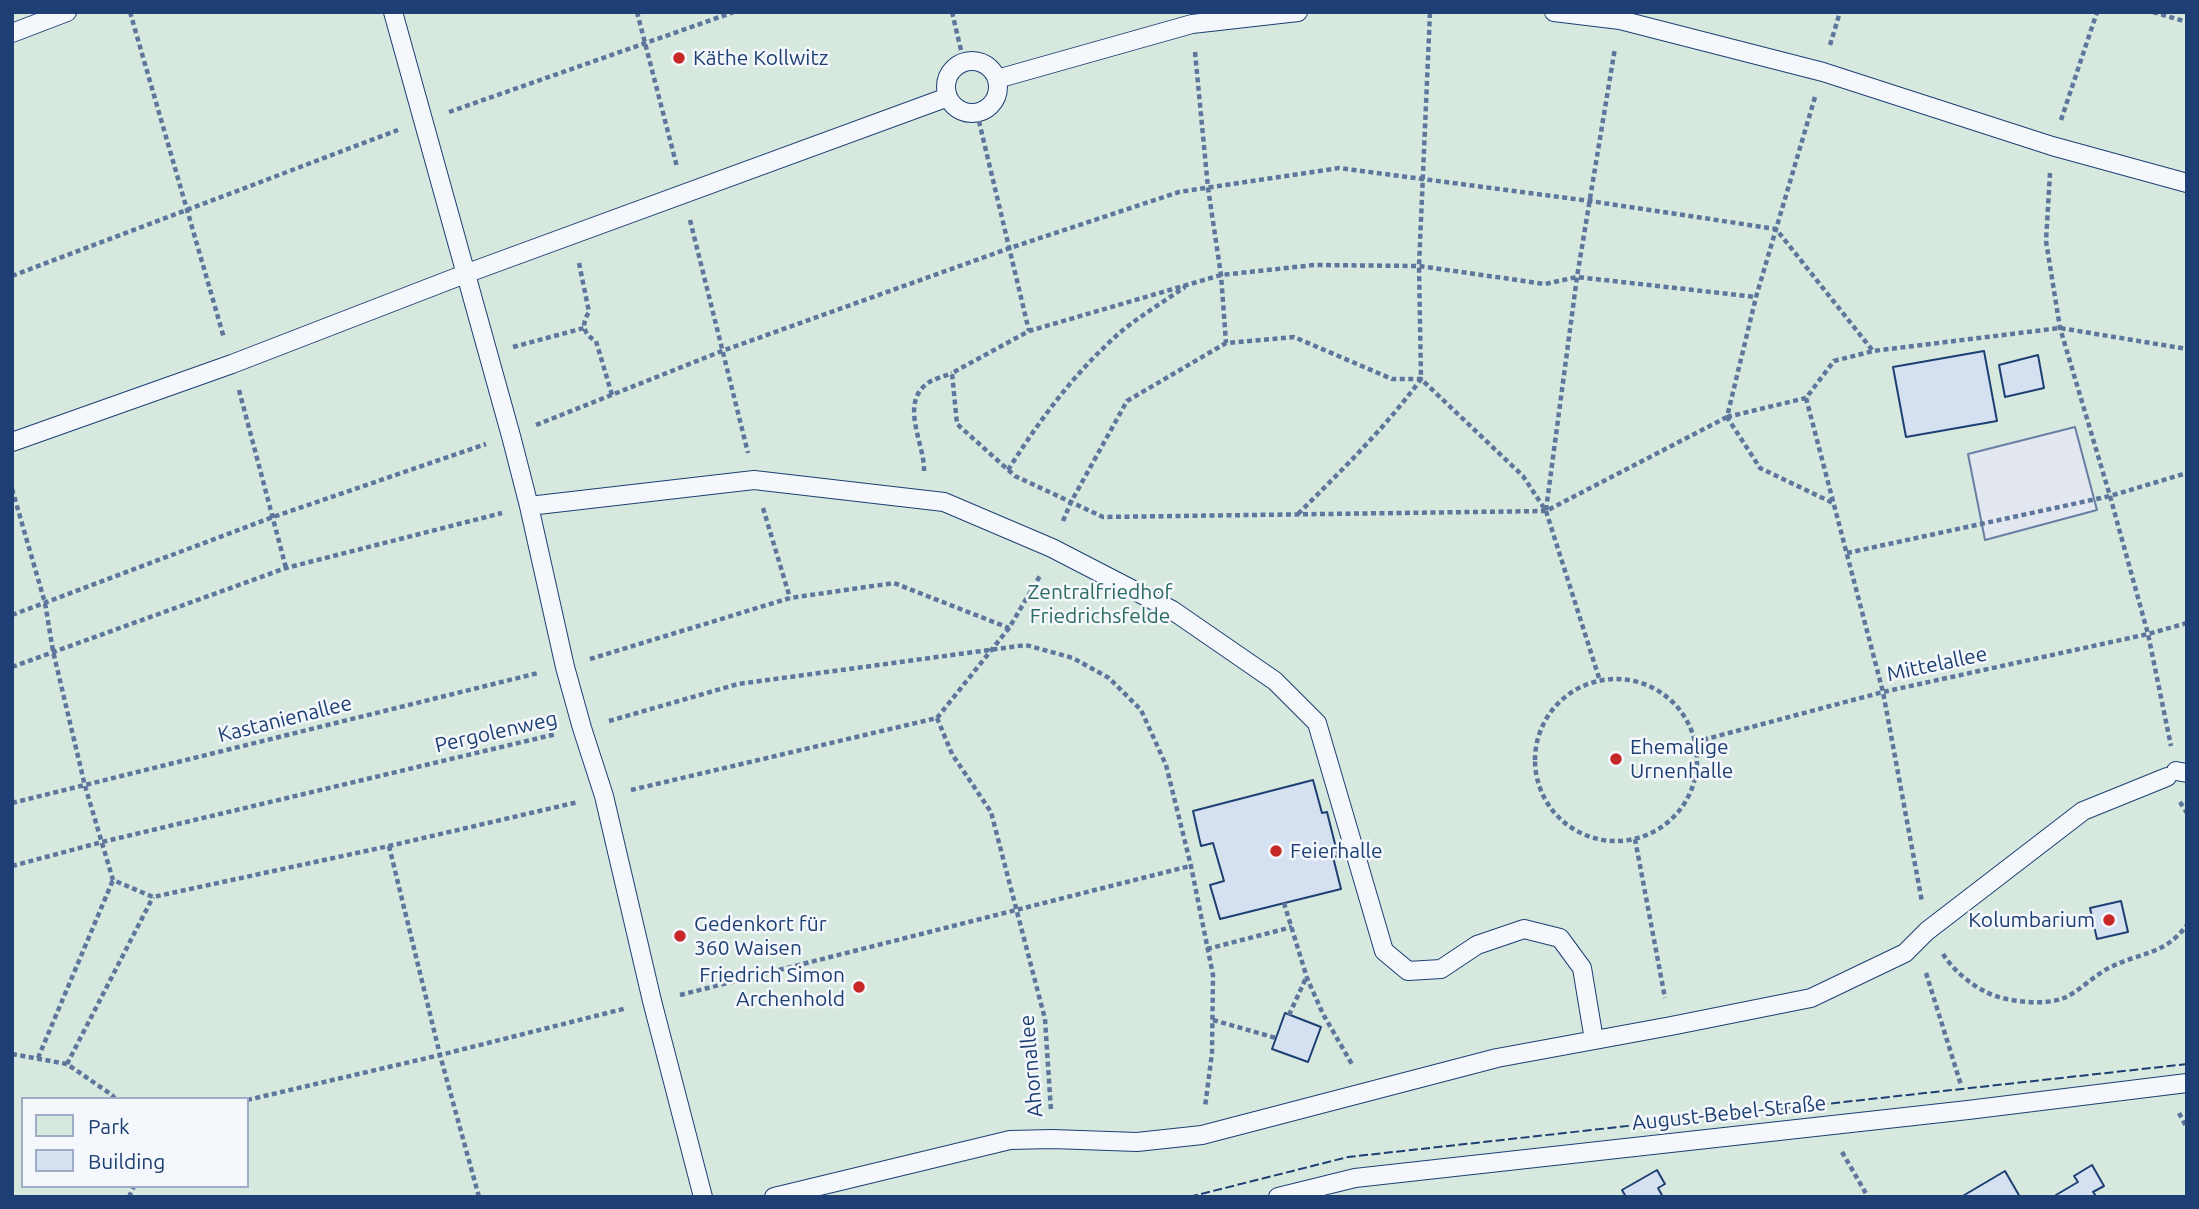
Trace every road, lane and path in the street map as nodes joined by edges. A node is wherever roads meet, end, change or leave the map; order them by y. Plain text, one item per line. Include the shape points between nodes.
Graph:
1 (67, 12) edge
2 (130, 12) edge
3 (393, 12) edge
4 (637, 12) edge
5 (734, 12) edge
6 (952, 12) edge
7 (1298, 12) edge
8 (1430, 12) edge
9 (1553, 12) edge
10 (2097, 12) edge
11 (2153, 12) edge
12 (1620, 20) junction
13 (2187, 22) edge
14 (1192, 24) junction
15 (12, 33) edge
16 (646, 44) junction
17 (964, 63) junction
18 (1822, 72) junction
19 (997, 79) junction
20 (948, 97) junction
21 (977, 113) junction
22 (423, 121) junction
23 (2052, 146) junction
24 (1423, 179) junction
25 (2187, 183) edge
26 (1208, 188) junction
27 (684, 195) junction
28 (1590, 201) junction
29 (187, 209) junction
30 (1776, 229) junction
31 (573, 235) junction
32 (1010, 248) junction
33 (1419, 266) junction
34 (465, 274) junction
35 (1221, 275) junction
36 (12, 276) edge
37 (1577, 277) junction
38 (1188, 284) junction
39 (1756, 297) junction
40 (584, 328) junction
41 (2060, 328) junction
42 (1029, 331) junction
43 (1226, 343) junction
44 (2187, 349) edge
45 (722, 351) junction
46 (1873, 351) junction
47 (488, 354) junction
48 (232, 364) junction
49 (952, 373) junction
50 (1421, 379) junction
51 (612, 395) junction
52 (1807, 398) junction
53 (1727, 417) junction
54 (511, 436) junction
55 (12, 442) edge
56 (1008, 470) junction
57 (2187, 473) edge
58 (754, 480) junction
59 (12, 489) edge
60 (2110, 496) junction
61 (923, 499) junction
62 (1070, 502) junction
63 (1834, 504) junction
64 (529, 506) junction
65 (1546, 511) junction
66 (1298, 513) junction
67 (273, 517) junction
68 (1847, 553) junction
69 (286, 568) junction
70 (1041, 575) dead end
71 (790, 598) junction
72 (44, 603) junction
73 (12, 615) edge
74 (2187, 623) edge
75 (1009, 628) junction
76 (2148, 634) junction
77 (991, 649) junction
78 (53, 651) junction
79 (12, 667) edge
80 (565, 667) junction
81 (1600, 681) junction
82 (1883, 692) junction
83 (937, 718) junction
84 (582, 728) junction
85 (1695, 742) junction
86 (2177, 774) edge
87 (85, 786) junction
88 (604, 796) junction
89 (12, 803) edge
90 (1636, 839) junction
91 (102, 842) junction
92 (389, 846) junction
93 (12, 866) edge
94 (1191, 866) junction
95 (113, 880) junction
96 (153, 897) junction
97 (1284, 903) dead end
98 (1018, 909) junction
99 (2187, 925) edge
100 (1292, 927) junction
101 (1922, 937) junction
102 (1208, 949) junction
103 (1307, 978) junction
104 (1289, 1015) dead end
105 (1213, 1020) junction
106 (1671, 1027) junction
107 (1276, 1038) dead end
108 (1594, 1040) junction
109 (12, 1054) edge
110 (38, 1058) junction
111 (67, 1064) junction
112 (2187, 1083) edge
113 (1361, 1094) junction
114 (114, 1097) edge
115 (1968, 1110) junction
116 (1835, 1124) junction
117 (1202, 1135) junction
118 (1052, 1139) junction
119 (479, 1197) edge
120 (703, 1197) edge
121 (774, 1197) edge
122 (1278, 1197) edge
123 (1868, 1197) edge

1 - 15 lane
2 - 29 path
3 - 22 lane
4 - 16 path
5 - 16 path
6 - 17 path
7 - 14 lane
8 - 24 path
9 - 12 lane
10 - 23 path
11 - 13 path
12 - 18 lane
12 - 28 path
14 - 19 lane
14 - 26 path
16 - 22 path
16 - 27 path
17 - 19 lane via 987,66
17 - 20 lane via 946,80
18 - 23 lane
18 - 30 path
19 - 21 lane via 992,105
20 - 21 lane via 959,110
20 - 27 lane
21 - 32 path
22 - 29 path
22 - 34 lane
23 - 25 lane
23 - 41 path via 2046,241
24 - 26 path via 1339,168
24 - 28 path
24 - 33 path
26 - 32 path via 1179,192
26 - 35 path
27 - 31 lane
27 - 45 path
28 - 30 path
28 - 37 path
29 - 36 path
29 - 48 path
30 - 39 path
30 - 46 path
31 - 34 lane
31 - 40 path via 589,312
32 - 42 path
32 - 45 path
33 - 35 path via 1314,265
33 - 37 path via 1545,284
33 - 50 path
34 - 47 lane
34 - 48 lane
35 - 38 path
35 - 43 path
37 - 39 path
37 - 65 path
38 - 42 path
38 - 56 path via 1116,336 1067,386
39 - 53 path
40 - 47 path
40 - 51 path via 596,341
41 - 44 path
41 - 46 path
41 - 60 path
42 - 49 path
43 - 50 path via 1294,337 1392,379
43 - 62 path via 1127,401
45 - 51 path
45 - 58 path
46 - 52 path via 1834,361
47 - 54 lane
48 - 55 lane
48 - 67 path
49 - 56 path via 957,424
49 - 61 path via 929,382 916,396 913,424 924,464
50 - 65 path via 1523,476
50 - 66 path via 1374,437
51 - 54 path
52 - 53 path
52 - 63 path
53 - 63 path via 1760,468
53 - 65 path
54 - 64 lane
54 - 67 path
56 - 62 path
57 - 60 path
58 - 61 lane
58 - 64 lane
58 - 71 path
59 - 72 path
60 - 68 path
60 - 76 path
61 - 108 lane via 944,502 1064,554 1172,610 1275,681 1317,723 1384,951 1408,971 1441,969 1478,945 1524,929 1560,938 1582,968
62 - 66 path via 1103,517
63 - 68 path
64 - 69 path
64 - 80 lane
65 - 66 path
65 - 81 path
67 - 69 path
67 - 72 path
68 - 82 path
69 - 78 path
70 - 75 path
71 - 75 path, Kastanienallee via 894,583
71 - 80 path, Kastanienallee
72 - 73 path
72 - 78 path
74 - 76 path, Mittelallee
75 - 77 path
76 - 82 path, Mittelallee
76 - 86 path
77 - 83 path
77 - 84 path, Pergolenweg via 738,684
77 - 94 path, Pergolenweg via 1027,645 1073,658 1109,678 1141,710 1166,765
78 - 79 path
78 - 87 path
80 - 84 lane
80 - 87 path, Kastanienallee
81 - 85 path via 1625,680 1670,700 1686,719
81 - 90 path via 1576,689 1556,705 1542,727 1535,752 1537,778 1546,802 1563,822 1585,835 1610,841
82 - 85 path, Mittelallee
82 - 101 path
83 - 88 path
83 - 98 path, Ahornallee via 952,754 991,812
84 - 88 lane
84 - 91 path, Pergolenweg
85 - 90 path via 1697,767 1691,792 1678,813 1659,830
86 - 101 lane via 2083,811
87 - 89 path, Kastanienallee
87 - 91 path
88 - 92 path
88 - 120 lane
90 - 106 path
91 - 93 path, Pergolenweg
91 - 95 path
92 - 96 path
92 - 119 path
94 - 98 path
94 - 102 path, Pergolenweg
95 - 96 path
95 - 110 path
96 - 111 path
97 - 100 path
98 - 118 path, Ahornallee via 1045,1020
99 - 101 path via 2178,937 2154,952 2109,967 2064,998 2035,1004 1987,993 1952,968
100 - 102 path
100 - 103 path
101 - 106 lane via 1905,953 1811,998
101 - 115 path
102 - 105 path, Pergolenweg
103 - 104 path
103 - 113 path via 1355,1069
105 - 107 path
105 - 117 path, Pergolenweg
106 - 108 lane
108 - 113 lane via 1497,1058
109 - 110 path
110 - 111 path
111 - 114 path
112 - 115 lane, August-Bebel-Straße
113 - 117 lane
115 - 116 lane, August-Bebel-Straße
116 - 122 lane, August-Bebel-Straße via 1355,1178
116 - 123 path via 1837,1144
117 - 118 lane via 1137,1142
118 - 121 lane via 1010,1140

